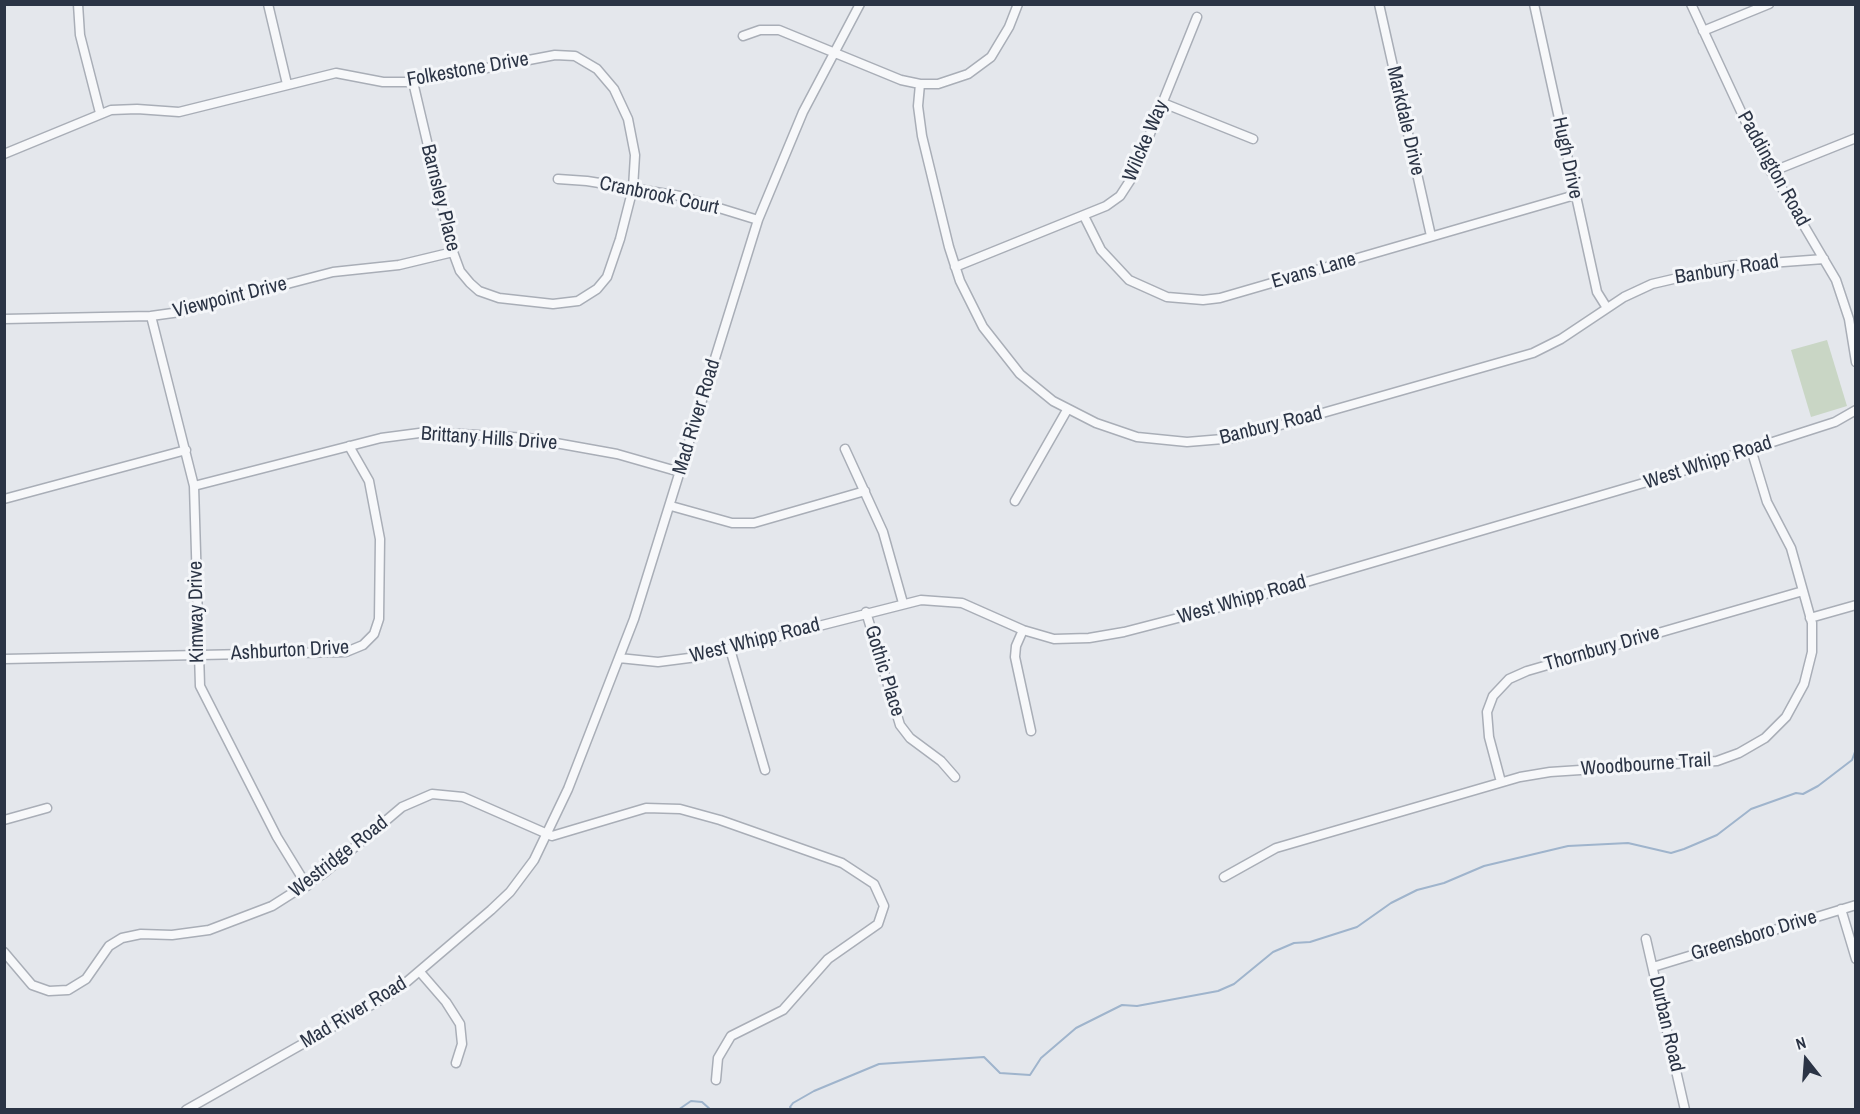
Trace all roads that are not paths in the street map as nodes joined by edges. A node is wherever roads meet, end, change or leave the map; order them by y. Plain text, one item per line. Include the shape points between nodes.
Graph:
1 (78, 4) edge
2 (268, 4) edge
3 (860, 4) edge
4 (1018, 4) edge
5 (1379, 4) edge
6 (1534, 4) edge
7 (1691, 4) edge
8 (1769, 4) edge
9 (1197, 17) dead end
10 (1703, 31) junction
11 (743, 36) dead end
12 (834, 53) junction
13 (413, 82) junction
14 (287, 84) junction
15 (920, 84) junction
16 (1162, 103) junction
17 (100, 113) junction
18 (1253, 138) dead end
19 (1856, 138) edge
20 (4, 154) edge
21 (1771, 172) junction
22 (558, 179) dead end
23 (633, 188) junction
24 (1575, 195) junction
25 (1084, 216) junction
26 (758, 219) junction
27 (1431, 236) junction
28 (453, 252) junction
29 (1824, 259) junction
30 (955, 267) junction
31 (493, 297) joint
32 (1607, 308) junction
33 (151, 316) junction
34 (4, 319) edge
35 (1853, 332) edge
36 (1856, 362) edge
37 (1067, 410) junction
38 (1856, 410) edge
39 (349, 446) junction
40 (845, 449) dead end
41 (1752, 449) junction
42 (186, 450) junction
43 (680, 472) junction
44 (194, 486) junction
45 (865, 491) junction
46 (4, 499) edge
47 (1015, 501) dead end
48 (671, 506) junction
49 (1803, 591) junction
50 (903, 603) junction
51 (1856, 605) edge
52 (866, 612) junction
53 (1810, 618) junction
54 (1023, 630) junction
55 (730, 649) junction
56 (198, 655) junction
57 (619, 658) junction
58 (4, 659) edge
59 (1031, 732) dead end
60 (765, 770) dead end
61 (955, 777) dead end
62 (1501, 782) junction
63 (47, 808) dead end
64 (4, 820) edge
65 (547, 835) junction
66 (1224, 877) dead end
67 (307, 886) junction
68 (1856, 905) edge
69 (1841, 909) junction
70 (1646, 939) dead end
71 (4, 952) edge
72 (1856, 959) edge
73 (1653, 967) junction
74 (420, 972) junction
75 (456, 1063) dead end
76 (716, 1080) dead end
77 (186, 1110) edge
78 (1685, 1110) edge

1 - 17 street via 80,35
2 - 14 street
3 - 12 street, Mad River Road
4 - 15 street via 1000,46 984,63 960,78
5 - 27 street, Markdale Drive
6 - 24 street, Hugh Drive
7 - 10 street, Paddington Road
8 - 10 street
9 - 16 street, Wilcke Way
10 - 21 street, Paddington Road
11 - 12 street via 760,30 779,30
12 - 15 street
12 - 26 street, Mad River Road via 803,112
13 - 14 street, Folkestone Drive via 383,82 336,73
13 - 23 street, Folkestone Drive via 555,55 586,61 608,81 628,119 635,154
13 - 28 street, Barnsley Place
14 - 17 street, Folkestone Drive via 179,112 137,109
15 - 30 street, Banbury Road via 922,136
16 - 18 street
16 - 25 street, Wilcke Way via 1126,188 1112,202
17 - 20 street, Folkestone Drive
19 - 21 street
21 - 29 street, Paddington Road
22 - 23 street, Cranbrook Court
23 - 26 street, Cranbrook Court via 680,196
23 - 31 street, Folkestone Drive via 614,259 597,289 567,303
24 - 27 street, Evans Lane
24 - 32 street, Hugh Drive via 1597,292
25 - 27 street, Evans Lane via 1101,250 1117,269 1140,286 1183,299 1220,298
25 - 30 street, Wilcke Way
26 - 43 street, Mad River Road
28 - 31 street, Barnsley Place via 456,264 470,283
28 - 33 street, Viewpoint Drive via 399,266 333,272
29 - 32 street, Banbury Road via 1759,262 1692,273 1652,284
29 - 35 street, Paddington Road via 1843,296
30 - 37 street, Banbury Road via 992,342 1020,374
32 - 37 street, Banbury Road via 1533,353 1235,438 1187,442 1145,438 1105,427
33 - 34 street, Viewpoint Drive
33 - 42 street, Kimway Drive
35 - 36 street
37 - 47 street
38 - 41 street, West Whipp Road via 1835,422
39 - 43 street, Brittany Hills Drive via 426,432 487,435 585,447
39 - 44 street, Brittany Hills Drive
39 - 56 street, Ashburton Drive via 369,481 379,530 380,606 374,634 363,645 346,652
40 - 45 street
41 - 49 street, Woodbourne Trail via 1763,492 1791,548
41 - 54 street, West Whipp Road via 1162,623 1067,640
42 - 44 street, Kimway Drive
42 - 46 street
43 - 48 street, Mad River Road
44 - 56 street, Kimway Drive
45 - 48 street via 754,523 732,523
45 - 50 street via 883,532
48 - 57 street, Mad River Road
49 - 53 street, Woodbourne Trail
49 - 62 street, Thornbury Drive via 1509,679 1493,696 1487,712
50 - 52 street, West Whipp Road
50 - 54 street, West Whipp Road via 935,599 962,603
51 - 53 street
52 - 55 street, West Whipp Road
52 - 61 street, Gothic Place via 900,724 910,738
53 - 62 street, Woodbourne Trail via 1812,652 1804,684 1786,717 1752,747 1725,759 1697,764 1550,772
54 - 59 street via 1016,657
55 - 57 street, West Whipp Road via 658,662
55 - 60 street
56 - 58 street, Ashburton Drive
56 - 67 street, Kimway Drive via 203,696
57 - 65 street, Mad River Road
62 - 66 street, Woodbourne Trail via 1276,848
63 - 64 street
65 - 67 street, Westridge Road via 463,797 432,794 402,807
65 - 74 street, Mad River Road via 510,892
65 - 76 street via 567,834 646,808 680,809 842,863 868,878 879,891 884,906 878,924 828,959 783,1010 731,1036 720,1050
67 - 71 street, Westridge Road via 272,906 209,930 124,938 110,946 78,986 60,992 32,985
68 - 69 street, Greensboro Drive
69 - 72 street
69 - 73 street, Greensboro Drive
70 - 73 street, Durban Road
73 - 78 street, Durban Road
74 - 75 street via 460,1024 462,1044
74 - 77 street, Mad River Road via 368,1009

